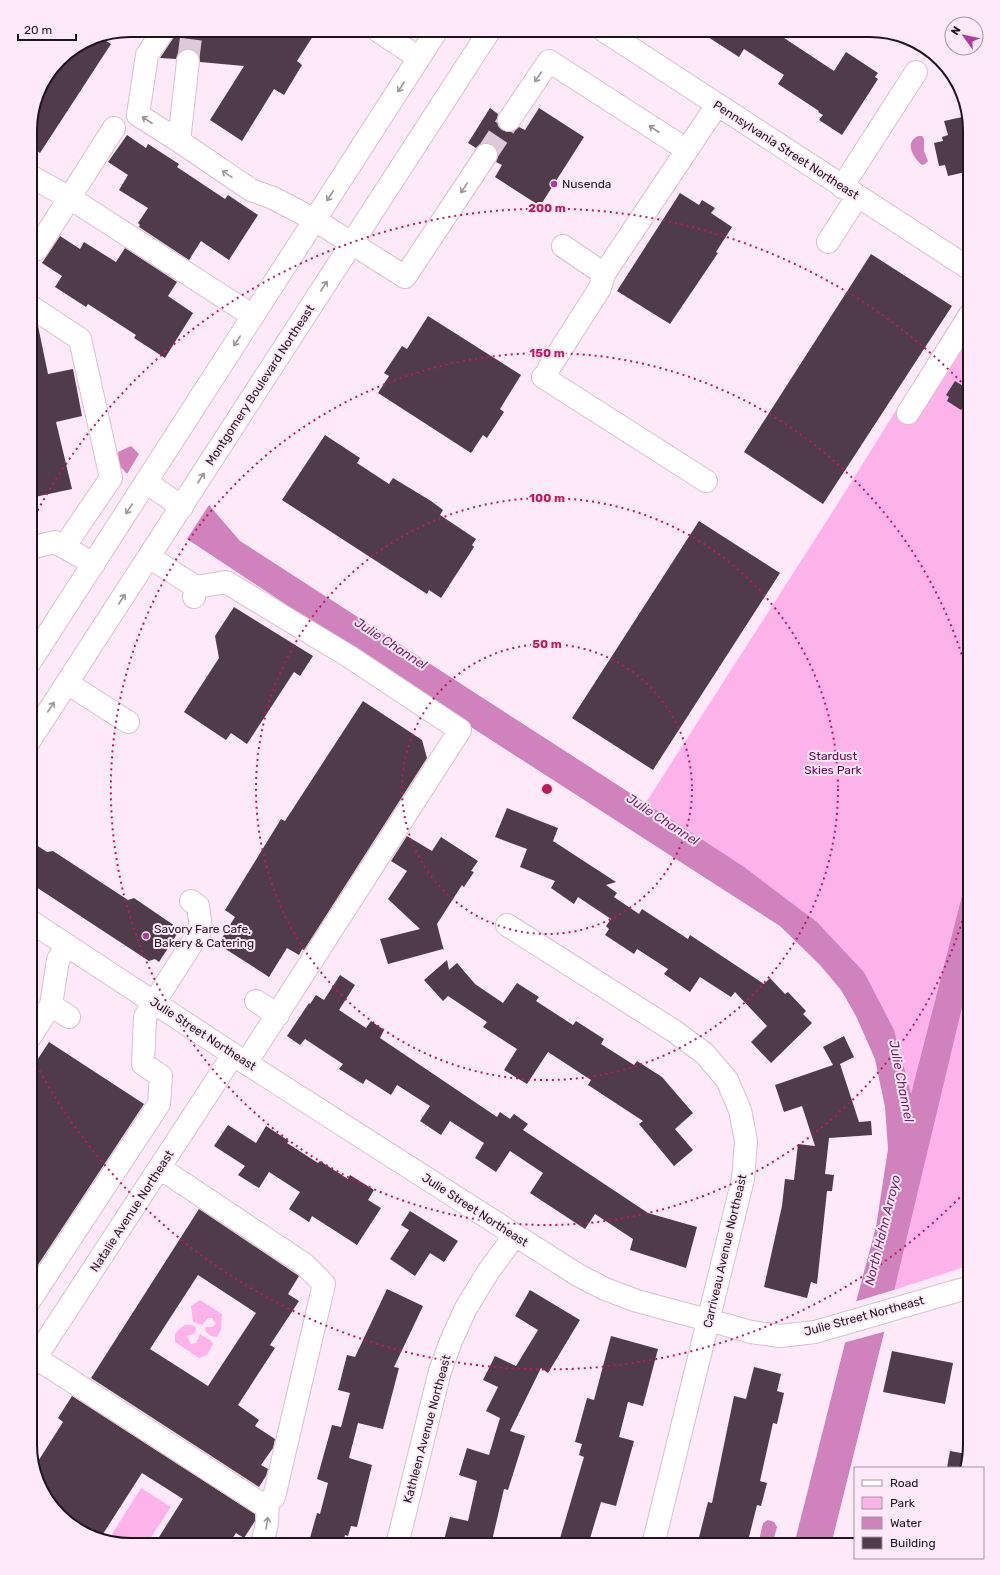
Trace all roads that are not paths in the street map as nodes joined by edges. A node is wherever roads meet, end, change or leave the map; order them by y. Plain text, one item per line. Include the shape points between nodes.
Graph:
1 (159, 37) edge
2 (397, 37) edge
3 (432, 37) edge
4 (485, 37) edge
5 (614, 37) edge
6 (419, 58) junction
7 (188, 61) tunnel mouth
8 (916, 72) dead end
9 (717, 105) junction
10 (509, 120) tunnel mouth
11 (114, 128) dead end
12 (179, 141) junction
13 (687, 150) junction
14 (486, 155) tunnel mouth
15 (37, 180) edge
16 (849, 192) junction
17 (70, 198) junction
18 (315, 220) junction
19 (828, 242) dead end
20 (352, 243) junction
21 (563, 246) dead end
22 (37, 249) edge
23 (963, 265) edge
24 (604, 274) junction
25 (37, 311) edge
26 (253, 316) junction
27 (963, 326) edge
28 (908, 413) dead end
29 (706, 480) dead end
30 (146, 482) junction
31 (182, 507) junction
32 (37, 546) edge
33 (64, 547) junction
34 (149, 557) junction
35 (94, 564) junction
36 (37, 651) edge
37 (67, 683) junction
38 (128, 722) dead end
39 (37, 729) edge
40 (191, 901) dead end
41 (507, 925) dead end
42 (37, 926) edge
43 (67, 945) junction
44 (256, 1001) dead end
45 (154, 1002) junction
46 (51, 1005) junction
47 (278, 1015) junction
48 (69, 1017) dead end
49 (37, 1026) edge
50 (240, 1059) junction
51 (160, 1168) junction
52 (515, 1235) junction
53 (37, 1289) edge
54 (963, 1289) edge
55 (709, 1321) junction
56 (37, 1356) edge
57 (37, 1364) edge
58 (268, 1502) junction
59 (264, 1538) edge
60 (399, 1538) edge
61 (655, 1538) edge

12 -> 1 street via 138,114 147,55
2 - 6 street
3 - 6 street
4 - 20 street, Montgomery Boulevard Northeast
5 - 9 street, Pennsylvania Street Northeast
6 -> 18 street
7 - 12 street
8 - 16 street
9 - 13 street
9 - 16 street, Pennsylvania Street Northeast
13 -> 10 street via 549,61
11 - 17 street
18 -> 12 street via 273,198 251,190
13 - 24 street
14 -> 20 street via 405,277
15 - 17 street
16 - 19 street
16 - 23 street, Pennsylvania Street Northeast
17 - 22 street
17 - 26 street
18 - 20 street
18 - 26 street
31 -> 20 street, Montgomery Boulevard Northeast
21 - 24 street
24 - 29 street via 600,288 546,373
25 - 33 street via 80,339 110,478
26 -> 30 street
27 - 28 street
30 - 31 street
30 -> 35 street
31 - 34 street, Montgomery Boulevard Northeast
32 - 33 street via 55,542
33 - 35 street
37 -> 34 street, Montgomery Boulevard Northeast
34 - 47 street, Natalie Avenue Northeast via 195,592 226,582 350,658 460,730
35 - 36 street
37 - 38 street
39 -> 37 street, Montgomery Boulevard Northeast
40 - 45 street via 198,906 200,929 190,959
41 - 55 street, Carriveau Avenue Northeast via 674,1032 705,1054 728,1080 740,1110 746,1141 744,1179
42 - 43 street, Julie Street Northeast
43 - 45 street, Julie Street Northeast
43 - 46 street via 58,960
44 - 47 street
45 - 50 street, Julie Street Northeast
45 - 53 street via 145,1017 143,1064 161,1076 158,1104
46 - 48 street
46 - 49 street
47 - 50 street, Natalie Avenue Northeast
50 - 51 street, Natalie Avenue Northeast
50 - 52 street, Julie Street Northeast
51 - 56 street, Natalie Avenue Northeast
51 - 58 street via 304,1264 324,1284 274,1497
52 - 55 street, Julie Street Northeast via 605,1289 637,1301
52 - 60 street, Kathleen Avenue Northeast via 466,1308 451,1341 440,1371
54 - 55 street, Julie Street Northeast via 815,1332 780,1336 751,1332
55 - 61 street, Carriveau Avenue Northeast
57 - 58 street via 260,1503
59 -> 58 street via 268,1524

